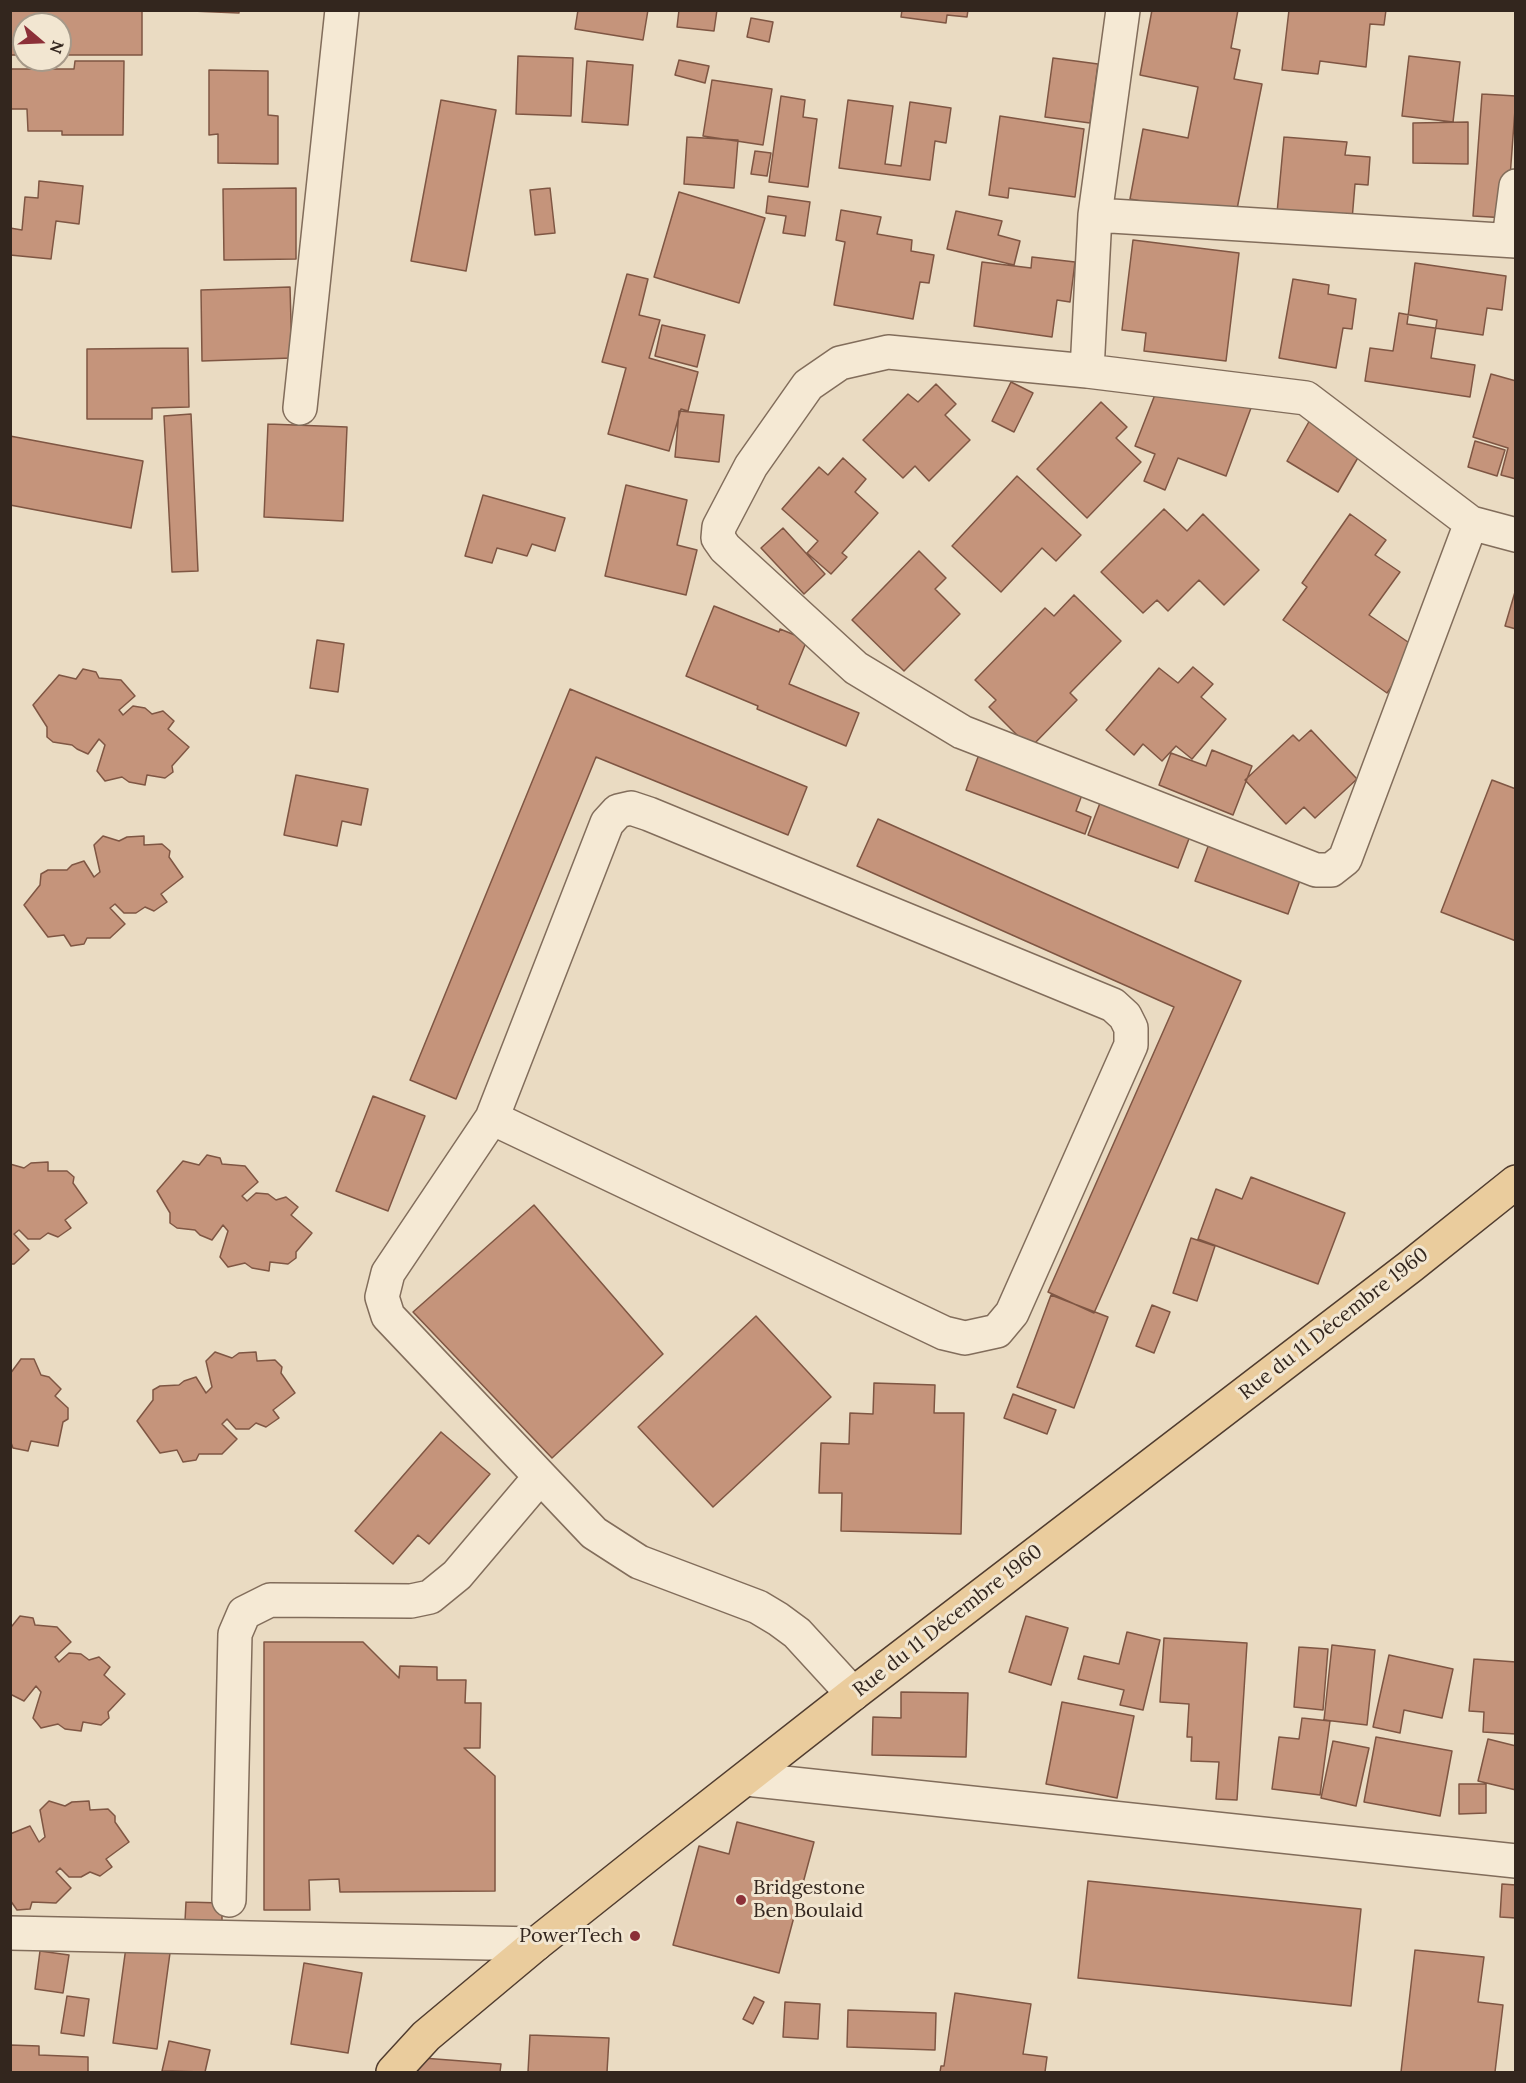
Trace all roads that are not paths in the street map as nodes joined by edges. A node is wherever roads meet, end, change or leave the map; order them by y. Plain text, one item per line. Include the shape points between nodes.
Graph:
1 (342, 10) edge
2 (1123, 10) edge
3 (1515, 186) edge
4 (1095, 215) junction
5 (1512, 240) edge
6 (1087, 371) junction
7 (300, 408) dead end
8 (1471, 523) junction
9 (1515, 535) edge
10 (492, 1118) junction
11 (1515, 1182) edge
12 (540, 1478) junction
13 (853, 1694) junction
14 (746, 1779) junction
15 (1515, 1861) edge
16 (229, 1900) dead end
17 (10, 1933) edge
18 (536, 1944) junction
19 (393, 2073) edge

1 - 7 street
2 - 4 street
3 - 5 street
4 - 5 street
4 - 6 street
6 - 8 street via 1306,398
6 - 8 street via 888,352 840,363 808,385 751,466 719,527 718,538 856,668 962,732 1316,870 1331,870 1345,859
8 - 9 street
10 - 10 street via 944,1334 965,1338 997,1331 1012,1313 1131,1045 1131,1028 1113,1005 631,808 618,811 608,823
10 - 12 street via 388,1273 382,1297 388,1316
11 - 13 main road, Rue du 11 Décembre 1960
12 - 13 street via 594,1533 639,1562 758,1607 778,1619
12 - 16 street via 457,1575 430,1597 411,1601 270,1600 244,1613 235,1634
13 - 14 main road, Rue du 11 Décembre 1960
14 - 15 street
14 - 18 main road, Rue du 11 Décembre 1960
17 - 18 street
18 - 19 main road, Rue du 11 Décembre 1960 via 426,2036

